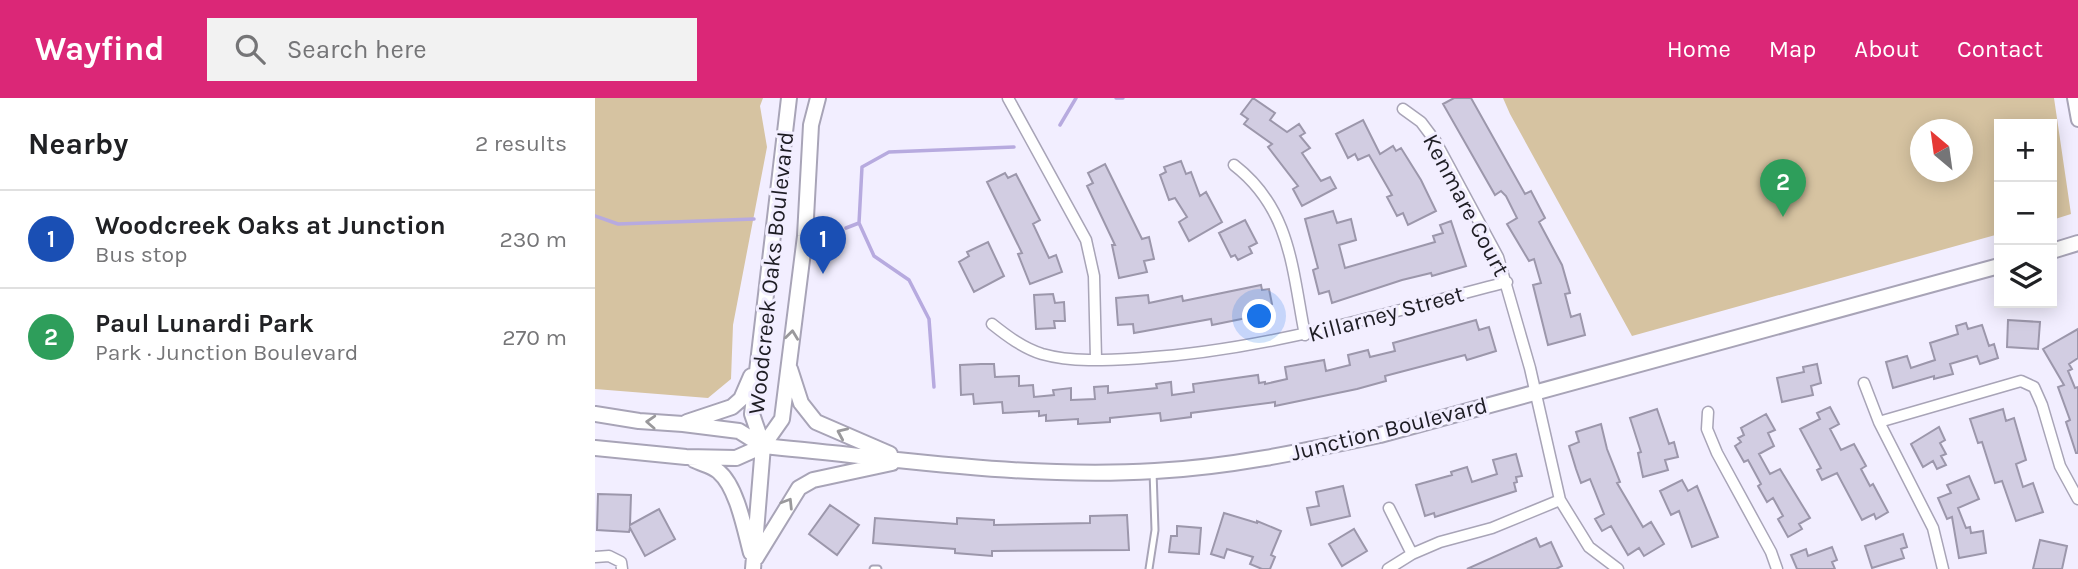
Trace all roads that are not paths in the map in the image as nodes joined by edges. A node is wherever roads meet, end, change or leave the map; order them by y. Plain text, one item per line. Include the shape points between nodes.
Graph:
1 (789, 98) edge
2 (818, 98) edge
3 (1008, 98) edge
4 (2074, 98) edge
5 (1403, 109) dead end
6 (2078, 120) edge
7 (1234, 165) dead end
8 (2078, 243) edge
9 (2057, 249) edge
10 (1994, 267) edge
11 (1507, 282) junction
12 (992, 324) dead end
13 (1305, 335) junction
14 (758, 359) junction
15 (1096, 359) junction
16 (788, 363) junction
17 (1864, 383) dead end
18 (1535, 393) junction
19 (1708, 412) dead end
20 (595, 414) edge
21 (1879, 422) junction
22 (683, 424) junction
23 (763, 446) junction
24 (595, 448) edge
25 (687, 457) junction
26 (904, 461) junction
27 (1153, 471) junction
28 (2078, 499) edge
29 (1560, 500) junction
30 (1389, 508) dead end
31 (1412, 554) junction
32 (595, 557) edge
33 (621, 566) edge
34 (754, 566) edge
35 (873, 569) edge
36 (878, 569) edge
37 (1149, 569) edge
38 (1388, 569) edge
39 (1618, 569) edge
40 (1777, 569) edge
41 (1943, 569) edge

1 - 14 main road, Woodcreek Oaks Boulevard
16 -> 2 main road, Woodcreek Oaks Boulevard via 804,236 811,125
3 - 15 street via 1086,240 1094,276
4 - 6 street
5 - 11 street, Kenmare Court via 1421,122 1436,142 1494,248
7 - 13 street via 1260,188 1279,221
8 - 9 main road
10 - 18 main road, Junction Boulevard
11 - 13 street, Killarney Street
11 - 18 street, Kenmare Court
12 - 15 street, Killarney Street via 1042,354
13 - 15 street, Killarney Street via 1201,352
14 - 22 main road via 741,399 732,407
14 - 23 main road, Woodcreek Oaks Boulevard via 752,414
16 - 23 main road, Woodcreek Oaks Boulevard via 782,419
26 -> 16 main road via 816,422 801,403
17 - 21 street
18 - 27 main road, Junction Boulevard via 1289,454
18 - 29 street, Kenmare Court
19 - 40 street via 1707,429 1717,453
22 -> 20 main road, Junction Boulevard
21 - 28 street via 2021,381 2034,387 2060,466
21 - 41 street via 1933,528
22 - 23 main road, Junction Boulevard via 739,431
23 - 25 main road, Junction Boulevard via 736,458
23 - 26 main road, Junction Boulevard
23 - 34 main road, Woodcreek Oaks Boulevard
24 - 25 main road, Junction Boulevard
25 - 34 main road via 725,478
26 - 27 main road, Junction Boulevard via 1035,472
34 -> 26 main road via 799,488
27 - 37 lane via 1155,530
29 - 31 street
29 - 39 street, Kenmare Court via 1589,547
30 - 31 street
31 - 38 street
32 - 33 street via 609,556
35 - 36 lane

